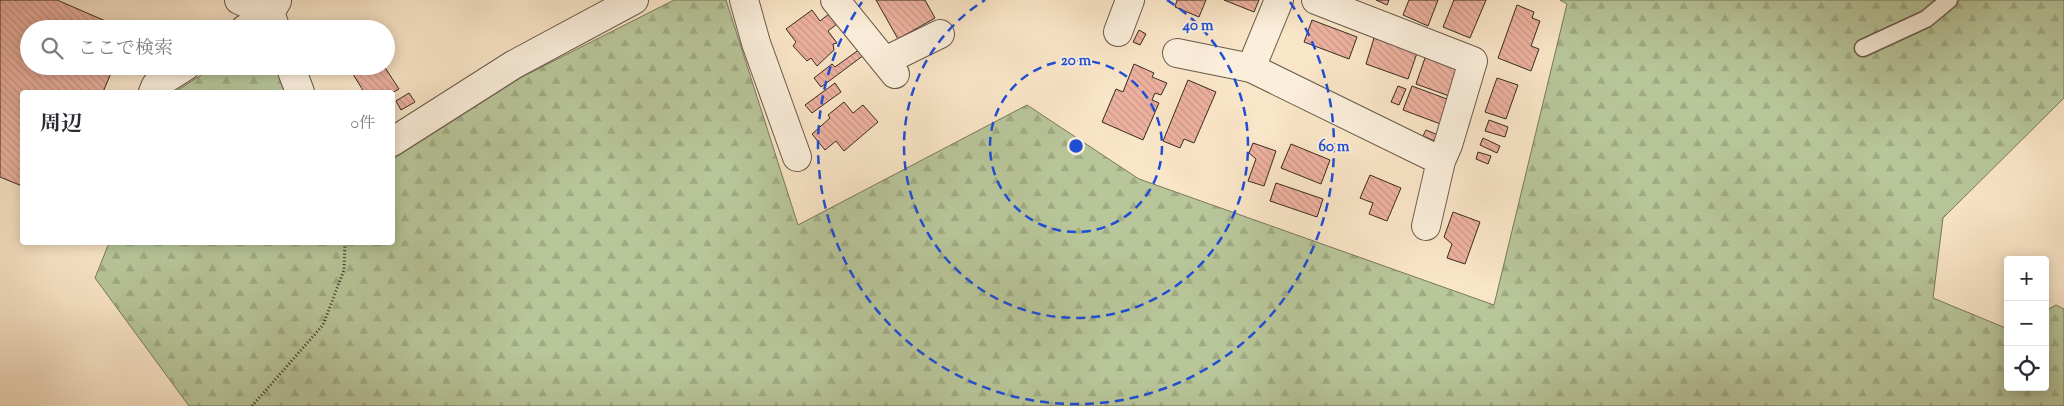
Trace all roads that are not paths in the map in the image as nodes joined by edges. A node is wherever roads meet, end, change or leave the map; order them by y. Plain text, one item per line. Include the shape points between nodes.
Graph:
1 (239, 0) edge
2 (634, 0) edge
3 (744, 0) edge
4 (835, 0) edge
5 (1130, 0) edge
6 (1279, 0) edge
7 (1316, 0) edge
8 (1949, 0) edge
9 (274, 14) edge
10 (262, 20) edge
11 (1118, 32) dead end
12 (940, 34) dead end
13 (1863, 48) dead end
14 (1177, 53) dead end
15 (1251, 68) junction
16 (172, 75) edge
17 (293, 75) edge
18 (154, 90) edge
19 (299, 90) edge
20 (395, 140) edge
21 (797, 157) dead end
22 (1441, 161) junction
23 (1426, 226) dead end

1 - 9 street
2 - 20 street via 513,65
3 - 21 street
4 - 12 street via 890,67
5 - 11 street
6 - 15 street
7 - 22 street via 1473,61
8 - 13 lane via 1926,19
9 - 10 street
14 - 15 street
15 - 22 street
16 - 18 street
17 - 19 street
22 - 23 street

